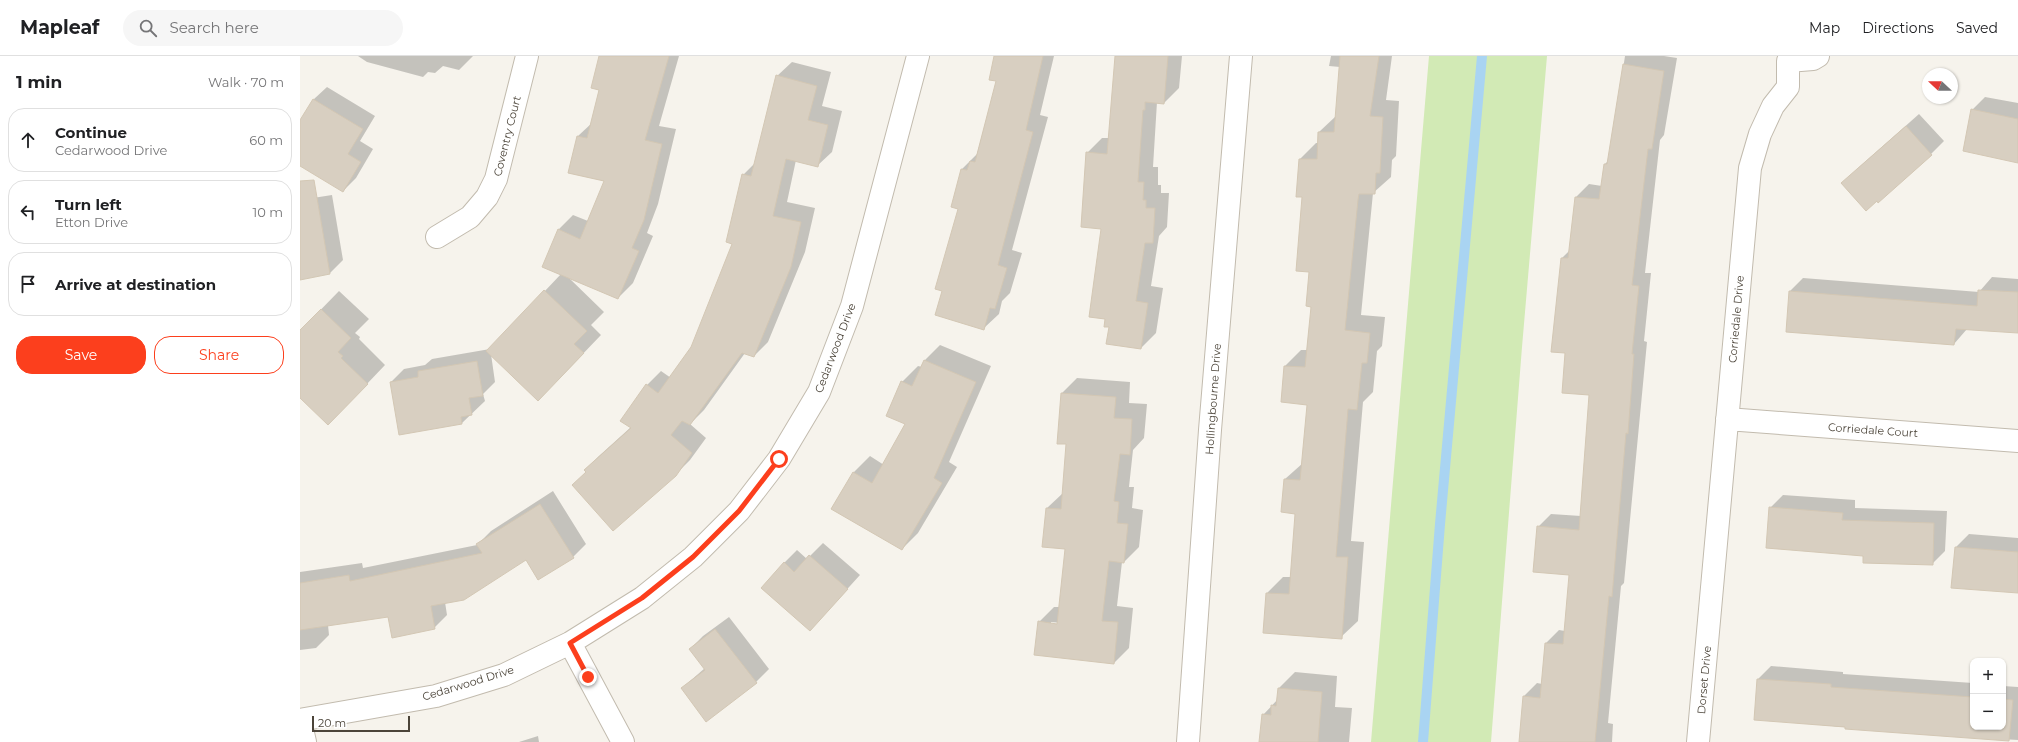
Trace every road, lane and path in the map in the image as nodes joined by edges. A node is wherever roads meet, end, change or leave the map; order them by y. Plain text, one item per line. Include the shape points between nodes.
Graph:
1 (527, 56) edge
2 (918, 56) edge
3 (1241, 56) edge
4 (1818, 56) edge
5 (437, 236) dead end
6 (1727, 419) junction
7 (2018, 441) edge
8 (1709, 618) joint
9 (570, 643) junction
10 (300, 720) edge
11 (305, 742) edge
12 (623, 742) edge
13 (1188, 742) edge
14 (1698, 742) edge

1 - 5 street, Coventry Court via 496,179 490,191 470,217
2 - 9 street, Cedarwood Drive via 852,306 819,392 783,452 739,511 693,557 642,598
3 - 13 street, Hollingbourne Drive via 1210,430
4 - 6 street, Corriedale Drive via 1788,61 1788,87 1773,106 1760,134 1750,168
6 - 7 street, Corriedale Court
6 - 8 street, Corriedale Drive
8 - 14 street, Dorset Drive
9 - 10 street, Cedarwood Drive via 504,675 436,696
9 - 12 street
10 - 11 street

